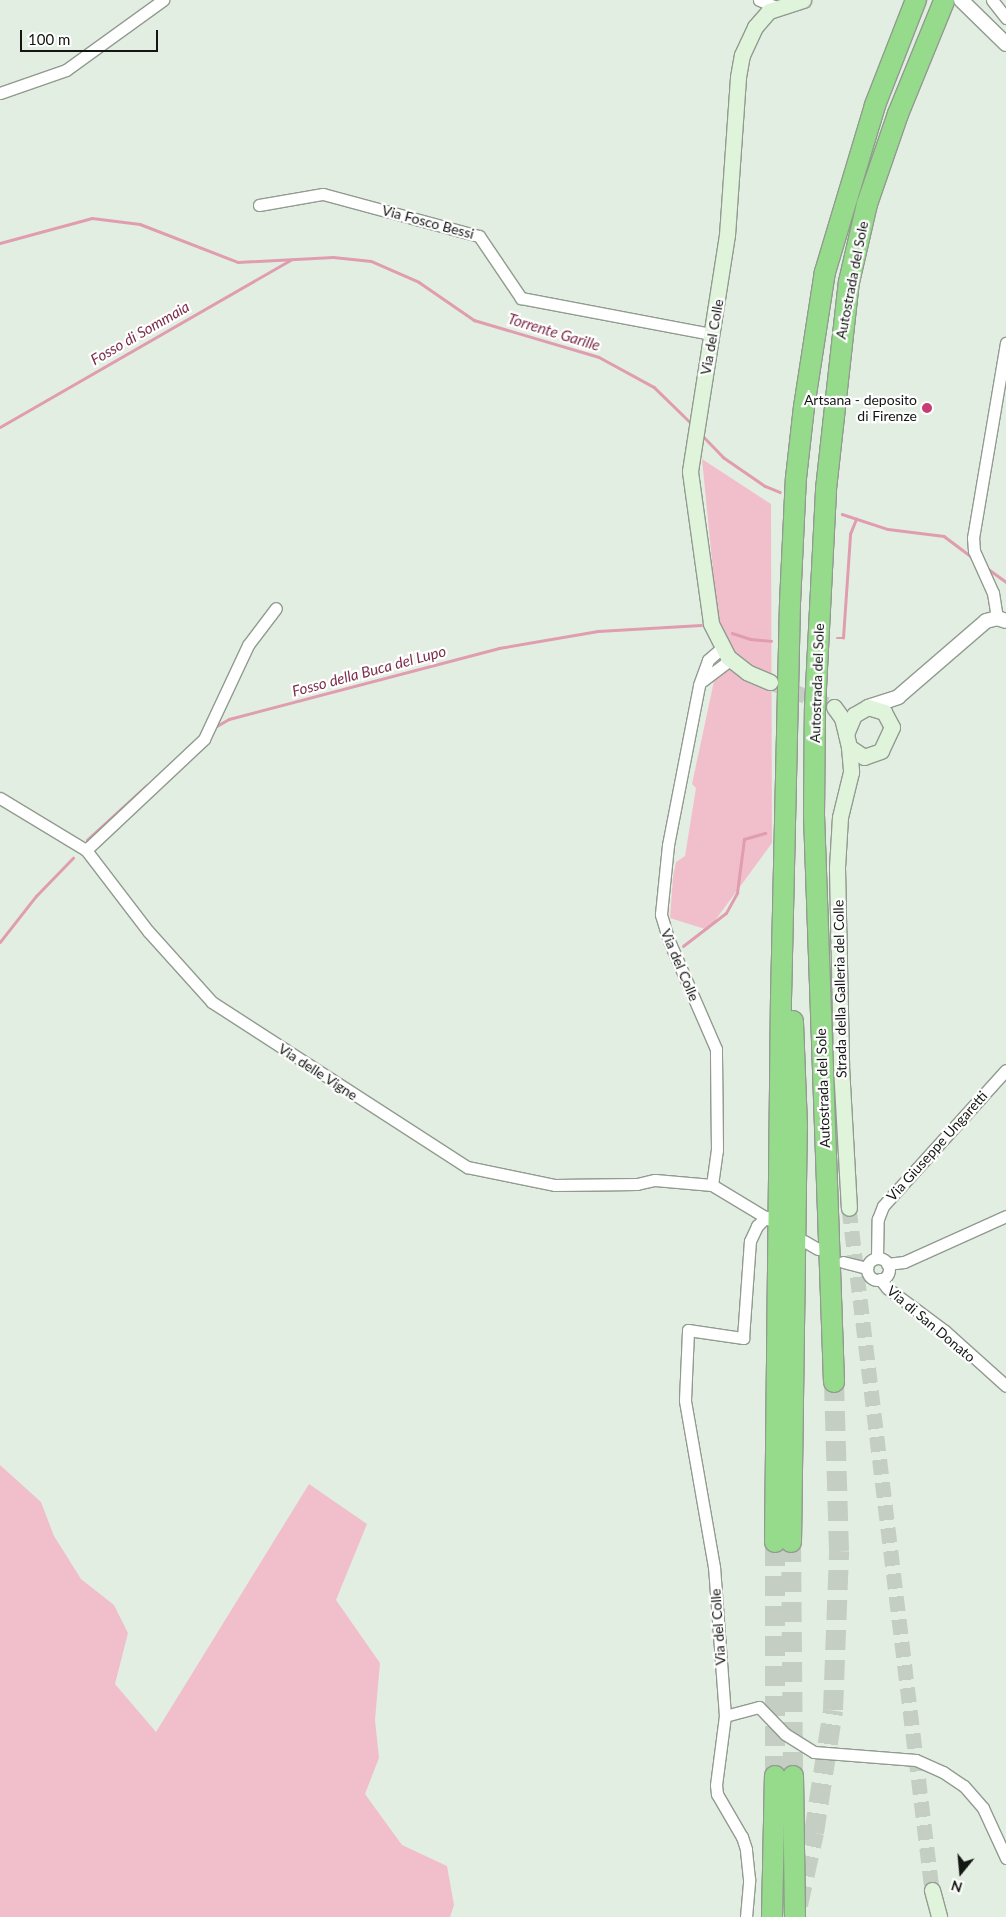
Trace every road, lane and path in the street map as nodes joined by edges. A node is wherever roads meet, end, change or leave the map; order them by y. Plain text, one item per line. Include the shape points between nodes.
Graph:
1 (163, 0) edge
2 (759, 0) edge
3 (803, 0) edge
4 (916, 0) edge
5 (992, 0) edge
6 (957, 2) edge
7 (776, 8) junction
8 (1006, 18) edge
9 (1006, 44) edge
10 (0, 93) edge
11 (260, 206) dead end
12 (712, 334) junction
13 (1006, 343) edge
14 (276, 608) dead end
15 (1002, 619) edge
16 (726, 654) junction
17 (770, 682) tunnel mouth
18 (898, 697) junction
19 (863, 709) junction
20 (891, 721) junction
21 (847, 741) junction
22 (870, 756) junction
23 (850, 772) junction
24 (0, 798) edge
25 (86, 850) junction
26 (1006, 1070) edge
27 (712, 1186) junction
28 (849, 1208) tunnel mouth
29 (1006, 1216) edge
30 (804, 1241) dead end
31 (818, 1249) dead end
32 (882, 1261) junction
33 (843, 1262) dead end
34 (867, 1268) junction
35 (880, 1279) junction
36 (834, 1382) tunnel mouth
37 (1006, 1386) edge
38 (783, 1542) tunnel mouth
39 (725, 1716) junction
40 (1006, 1858) edge
41 (932, 1890) tunnel mouth
42 (746, 1917) edge
43 (772, 1917) edge
44 (795, 1917) edge
45 (939, 1917) edge

1 - 10 street via 66,70
2 - 7 street
3 - 7 main road
4 - 38 highway, Autostrada del Sole via 874,105 826,272 796,478 786,780
5 - 8 street
6 - 9 street
6 - 36 highway, Autostrada del Sole via 898,114 867,204 846,301 826,489 815,708 814,815
7 - 12 main road, Via del Colle via 755,27 742,55 728,235
11 - 12 street, Via Fosco Bessi via 322,194 480,236 521,298
12 - 16 main road, Via del Colle via 692,451 691,493 709,611
13 - 15 street via 973,538 974,551
14 - 25 street via 248,645 204,740
15 - 18 street via 978,627
16 - 17 main road via 747,672
16 - 27 street, Via del Colle via 700,685 668,845 662,914 666,934 716,1049 716,1150
18 - 19 street
18 - 20 street
19 - 20 main road via 880,708
19 - 21 main road
19 - 21 main road via 834,708 842,718
20 - 22 main road via 891,734 884,746
21 - 22 main road via 858,755
21 - 23 main road, Strada della Galleria del Colle
22 - 23 main road
23 - 28 main road, Strada della Galleria del Colle via 840,817 837,868 841,1066
24 - 25 street, Via delle Vigne
25 - 27 street, Via delle Vigne via 148,931 212,1002 467,1168 555,1184 638,1184 655,1180
26 - 32 street, Via Giuseppe Ungaretti via 883,1206 878,1219
27 - 39 street, Via del Colle via 768,1219 757,1226 750,1241 742,1338 688,1330 686,1400 714,1567
29 - 32 street via 904,1262
30 - 31 street
32 - 34 street via 871,1260
32 - 35 street via 888,1273
33 - 34 street
34 - 35 street via 871,1278
35 - 37 street, Via di San Donato via 886,1288 945,1331
39 - 40 street via 759,1707 785,1734 814,1752 916,1760 943,1772 964,1786 983,1808
39 - 42 street, Via del Colle via 717,1794 746,1849 749,1879
41 - 45 main road
43 - 44 highway via 784,1776

